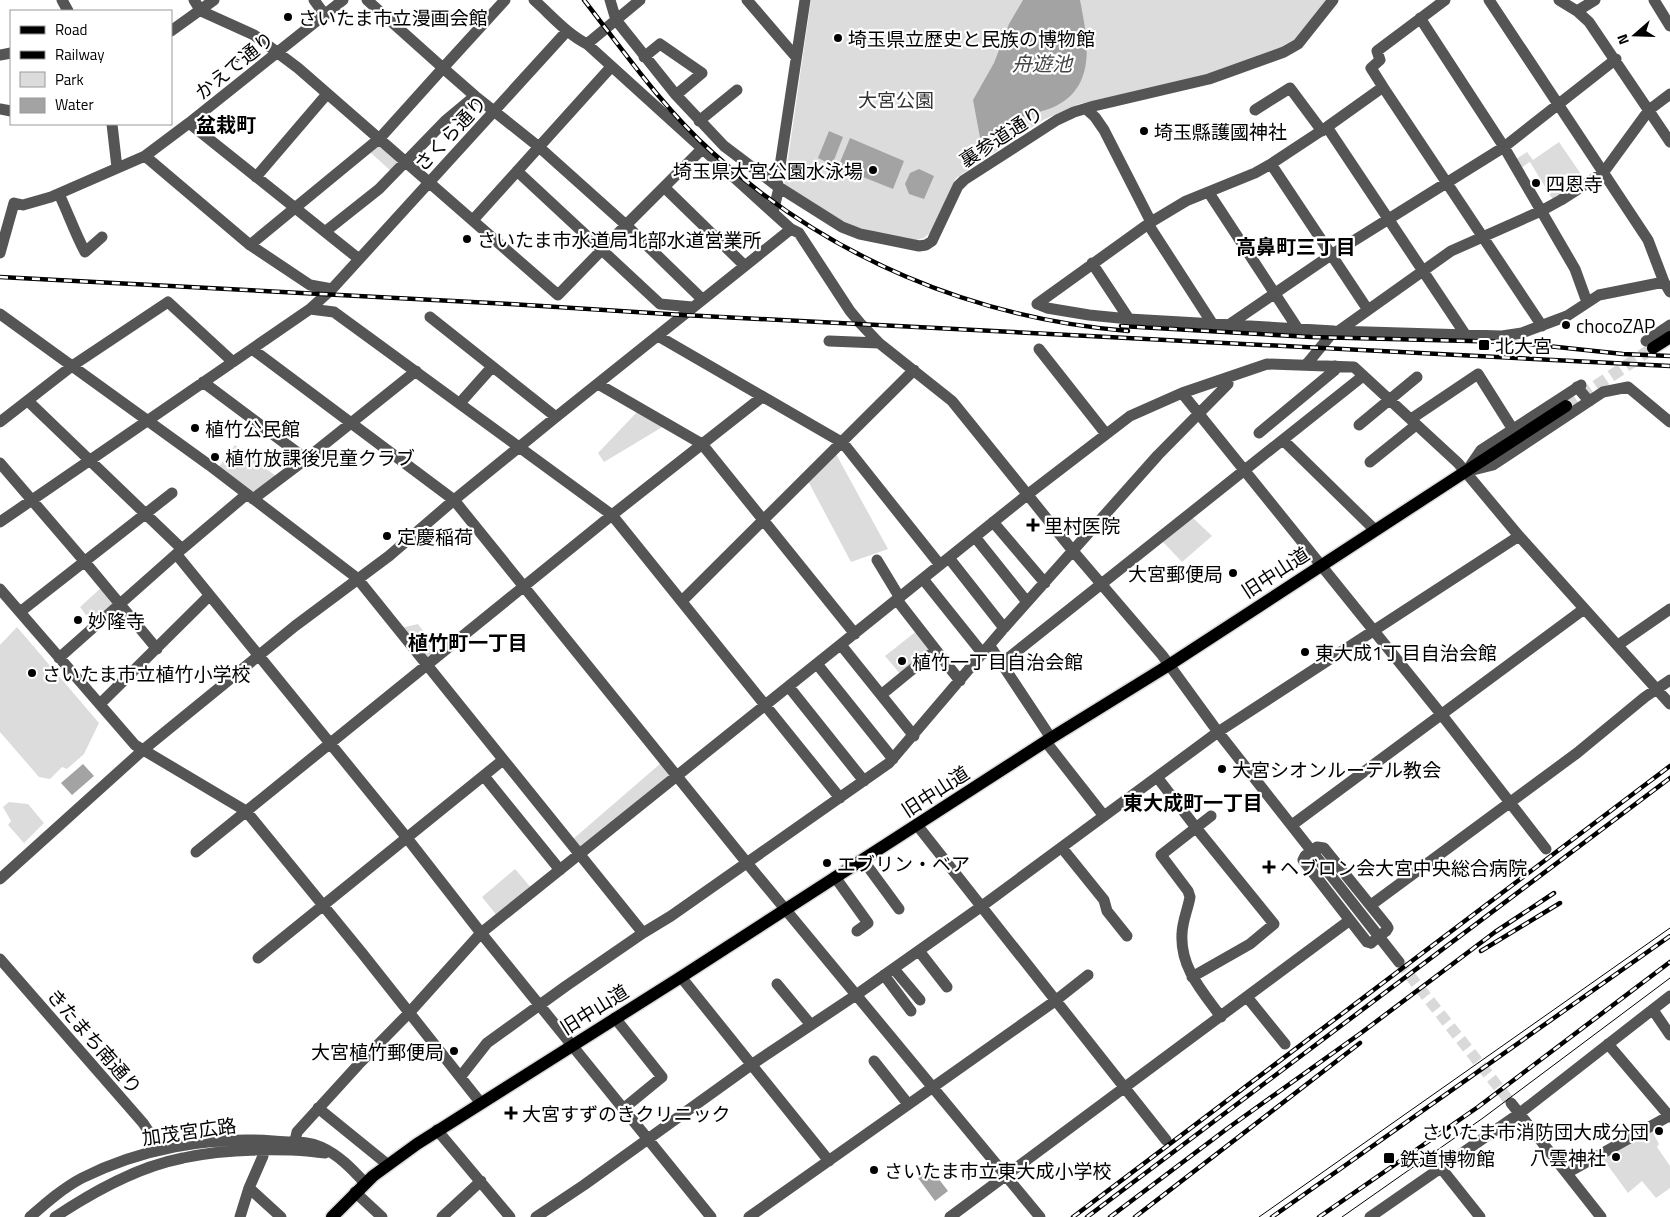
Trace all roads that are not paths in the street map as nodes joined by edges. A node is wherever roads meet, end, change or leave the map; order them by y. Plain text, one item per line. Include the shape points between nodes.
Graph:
1 (194, 0) edge
2 (214, 0) edge
3 (314, 0) edge
4 (343, 0) edge
5 (367, 0) edge
6 (505, 0) edge
7 (534, 0) edge
8 (610, 0) edge
9 (640, 0) edge
10 (747, 0) edge
11 (805, 0) edge
12 (1333, 0) edge
13 (1445, 0) edge
14 (1489, 0) edge
15 (1559, 0) edge
16 (1595, 0) edge
17 (1654, 0) edge
18 (200, 11) junction
19 (1577, 11) junction
20 (325, 15) junction
21 (1420, 18) junction
22 (616, 20) junction
23 (1670, 26) edge
24 (172, 30) edge
25 (567, 31) junction
26 (587, 44) junction
27 (278, 52) junction
28 (644, 57) junction
29 (796, 57) junction
30 (1616, 59) junction
31 (611, 67) junction
32 (443, 68) junction
33 (1383, 88) junction
34 (737, 90) dead end
35 (327, 94) junction
36 (1670, 94) edge
37 (476, 96) junction
38 (676, 96) junction
39 (1558, 104) junction
40 (1086, 108) junction
41 (1255, 110) dead end
42 (1649, 110) junction
43 (494, 111) junction
44 (699, 121) junction
45 (189, 123) junction
46 (112, 125) edge
47 (1324, 129) junction
48 (380, 138) junction
49 (1670, 142) edge
50 (539, 147) junction
51 (1504, 147) junction
52 (703, 148) junction
53 (145, 156) junction
54 (407, 161) junction
55 (1271, 164) junction
56 (117, 168) junction
57 (517, 172) junction
58 (1603, 173) junction
59 (256, 177) junction
60 (428, 182) junction
61 (1447, 183) junction
62 (664, 187) junction
63 (778, 187) junction
64 (1209, 193) junction
65 (59, 194) junction
66 (296, 208) junction
67 (1541, 211) junction
68 (772, 212) junction
69 (473, 220) junction
70 (1389, 220) junction
71 (5, 223) edge
72 (1150, 223) junction
73 (626, 225) junction
74 (791, 229) junction
75 (326, 231) junction
76 (1483, 236) junction
77 (102, 237) dead end
78 (250, 245) junction
79 (602, 249) junction
80 (0, 253) edge
81 (1331, 255) junction
82 (359, 259) junction
83 (1092, 263) junction
84 (745, 266) junction
85 (1423, 271) junction
86 (1667, 287) edge
87 (332, 289) junction
88 (1274, 292) junction
89 (702, 299) junction
90 (1588, 302) junction
91 (692, 307) junction
92 (310, 309) junction
93 (1368, 310) junction
94 (0, 314) edge
95 (430, 317) dead end
96 (1129, 320) junction
97 (1212, 323) junction
98 (1230, 324) junction
99 (1542, 326) junction
100 (1298, 329) junction
101 (1670, 329) edge
102 (1337, 331) junction
103 (1465, 334) junction
104 (658, 336) junction
105 (829, 341) dead end
106 (879, 343) junction
107 (1650, 345) tunnel mouth
108 (252, 349) junction
109 (1039, 349) dead end
110 (233, 362) junction
111 (1306, 365) junction
112 (72, 366) junction
113 (1335, 366) junction
114 (492, 367) junction
115 (914, 370) junction
116 (416, 371) junction
117 (1364, 376) junction
118 (1417, 377) dead end
119 (1228, 378) junction
120 (203, 382) junction
121 (598, 384) junction
122 (1182, 393) junction
123 (762, 397) junction
124 (1389, 400) junction
125 (28, 401) junction
126 (1589, 401) junction
127 (460, 404) junction
128 (1566, 406) tunnel mouth
129 (1287, 411) junction
130 (1199, 414) junction
131 (556, 417) junction
132 (148, 421) junction
133 (0, 422) edge
134 (1413, 422) junction
135 (1670, 422) edge
136 (351, 423) junction
137 (1359, 425) dead end
138 (1300, 427) junction
139 (1512, 428) junction
140 (1106, 434) junction
141 (1258, 434) dead end
142 (1283, 440) junction
143 (842, 442) junction
144 (702, 444) junction
145 (519, 447) junction
146 (306, 459) junction
147 (90, 462) junction
148 (1370, 462) dead end
149 (0, 463) edge
150 (1244, 470) junction
151 (1465, 472) junction
152 (172, 493) dead end
153 (1027, 495) junction
154 (250, 496) junction
155 (454, 500) junction
156 (32, 501) junction
157 (144, 514) junction
158 (612, 515) junction
159 (763, 520) junction
160 (0, 522) edge
161 (994, 522) junction
162 (1374, 530) junction
163 (1519, 536) junction
164 (975, 537) junction
165 (1073, 551) junction
166 (179, 552) junction
167 (877, 560) dead end
168 (85, 562) junction
169 (945, 562) junction
170 (1320, 565) junction
171 (357, 578) junction
172 (923, 579) junction
173 (1045, 582) junction
174 (1102, 584) junction
175 (525, 587) junction
176 (0, 588) edge
177 (209, 596) junction
178 (898, 599) junction
179 (682, 601) junction
180 (1027, 602) junction
181 (120, 605) junction
182 (1670, 608) edge
183 (1584, 609) junction
184 (20, 612) junction
185 (1004, 628) junction
186 (1374, 632) junction
187 (855, 634) junction
188 (841, 645) junction
189 (1618, 645) junction
190 (157, 649) junction
191 (936, 650) junction
192 (986, 650) junction
193 (259, 656) junction
194 (59, 658) junction
195 (1002, 663) junction
196 (817, 664) junction
197 (1169, 665) junction
198 (428, 666) junction
199 (1670, 680) edge
200 (960, 681) junction
201 (789, 687) junction
202 (1656, 690) junction
203 (881, 695) junction
204 (100, 704) junction
205 (1670, 704) edge
206 (766, 706) junction
207 (1442, 715) junction
208 (1218, 732) junction
209 (914, 736) junction
210 (1048, 740) junction
211 (330, 744) junction
212 (143, 750) junction
213 (893, 759) junction
214 (503, 760) junction
215 (484, 776) junction
216 (677, 776) junction
217 (1157, 777) junction
218 (864, 781) junction
219 (840, 798) junction
220 (1510, 802) junction
221 (246, 811) junction
222 (1104, 816) junction
223 (1211, 816) dead end
224 (917, 824) junction
225 (1292, 825) junction
226 (1197, 829) junction
227 (407, 838) junction
228 (1062, 848) junction
229 (1546, 849) dead end
230 (1311, 851) junction
231 (196, 852) dead end
232 (580, 855) junction
233 (863, 860) junction
234 (747, 863) junction
235 (560, 870) junction
236 (2, 872) edge
237 (836, 878) junction
238 (322, 905) junction
239 (1370, 905) junction
240 (982, 906) junction
241 (786, 909) junction
242 (899, 909) dead end
243 (1350, 920) junction
244 (857, 931) dead end
245 (481, 933) junction
246 (643, 933) junction
247 (1127, 936) dead end
248 (918, 951) junction
249 (258, 958) dead end
250 (0, 959) edge
251 (1399, 962) tunnel mouth
252 (889, 972) junction
253 (1088, 975) dead end
254 (681, 977) junction
255 (1192, 977) junction
256 (777, 984) dead end
257 (947, 987) dead end
258 (856, 995) junction
259 (1670, 996) edge
260 (1247, 997) junction
261 (920, 1000) dead end
262 (1055, 1001) junction
263 (539, 1005) junction
264 (911, 1010) dead end
265 (1653, 1010) junction
266 (409, 1013) junction
267 (1221, 1016) junction
268 (615, 1018) junction
269 (811, 1025) junction
270 (1670, 1036) edge
271 (1285, 1044) dead end
272 (1608, 1044) junction
273 (572, 1045) junction
274 (874, 1060) dead end
275 (751, 1066) junction
276 (461, 1076) junction
277 (932, 1086) junction
278 (1124, 1088) junction
279 (480, 1102) junction
280 (1512, 1103) tunnel mouth
281 (908, 1104) junction
282 (318, 1108) junction
283 (623, 1109) junction
284 (1520, 1113) junction
285 (1670, 1117) edge
286 (438, 1130) junction
287 (647, 1139) junction
288 (1166, 1140) dead end
289 (295, 1141) junction
290 (158, 1150) junction
291 (262, 1151) junction
292 (337, 1155) junction
293 (829, 1161) junction
294 (388, 1164) junction
295 (1441, 1168) junction
296 (1567, 1174) junction
297 (1006, 1176) junction
298 (481, 1182) junction
299 (365, 1183) junction
300 (249, 1188) junction
301 (355, 1192) junction
302 (1383, 1214) edge
303 (30, 1217) edge
304 (55, 1217) edge
305 (240, 1217) edge
306 (281, 1217) edge
307 (332, 1217) edge
308 (382, 1217) edge
309 (442, 1217) edge
310 (510, 1217) edge
311 (536, 1217) edge
312 (711, 1217) edge
313 (749, 1217) edge
314 (950, 1217) edge
315 (1040, 1217) edge
316 (1370, 1217) edge
317 (1480, 1217) edge
318 (1601, 1217) edge

1 - 18 street
2 - 18 street
3 - 20 street
4 - 20 street, かえで通り
5 - 32 street
6 - 32 street
7 - 25 street
8 - 22 street
9 - 22 street
10 - 29 street
11 - 29 street
12 - 40 street, 裏参道通り via 1298,44 1284,52 1209,78
13 - 21 street
14 - 39 street
15 - 19 street
16 - 19 street
17 - 23 street
18 - 24 street
18 - 27 street via 254,35
19 - 30 street
20 - 27 street, かえで通り
21 - 33 street via 1378,51 1380,60 1371,68
21 - 51 street
22 - 26 street
22 - 28 street
25 - 26 street
25 - 43 street, さくら通り
26 - 31 street
27 - 35 street
27 - 45 street, かえで通り
28 - 38 street
28 - 38 street via 660,44 702,73
29 - 63 street
30 - 39 street
30 - 42 street
31 - 50 street
31 - 52 street
32 - 37 street
32 - 48 street
33 - 47 street
33 - 61 street
34 - 44 street
35 - 48 street
35 - 59 street
36 - 42 street
37 - 43 street
37 - 54 street via 445,121
38 - 44 street
39 - 51 street
39 - 58 street
40 - 63 street, 裏参道通り via 1058,120 964,180 958,186 937,233 926,245 901,243 842,227
40 - 72 street via 1104,130
41 - 47 street via 1290,88
42 - 49 street
42 - 58 street
43 - 50 street
43 - 60 street, さくら通り
44 - 63 street via 724,146
45 - 53 street, かえで通り
45 - 59 street
46 - 56 street
47 - 55 street
47 - 70 street
48 - 54 street
48 - 66 street
50 - 57 street
50 - 73 street
51 - 61 street
51 - 67 street
52 - 62 street
52 - 68 street
53 - 56 street, かえで通り
53 - 78 street
54 - 60 street
54 - 75 street via 379,189
55 - 64 street
55 - 81 street
56 - 65 street, かえで通り
57 - 69 street
57 - 79 street
58 - 67 street
58 - 86 street via 1648,240
59 - 66 street
60 - 69 street
60 - 82 street, さくら通り
61 - 70 street
61 - 76 street
62 - 73 street
62 - 84 street
63 - 68 street
64 - 72 street via 1186,201
64 - 88 street
65 - 71 street, かえで通り via 23,205 14,203
65 - 77 street via 85,252
66 - 75 street
66 - 78 street
67 - 76 street
67 - 90 street via 1576,269
68 - 74 street
69 - 79 street via 558,295
70 - 81 street
70 - 85 street
71 - 80 street
72 - 83 street
72 - 97 street
73 - 79 street
73 - 89 street
74 - 84 street
74 - 106 street via 799,233 850,311
75 - 82 street
76 - 85 street via 1452,251
76 - 99 street
78 - 87 street via 310,285
79 - 91 street via 660,304
81 - 88 street
81 - 93 street
82 - 87 street, さくら通り
83 - 96 street
83 - 96 street via 1037,304
84 - 89 street
85 - 93 street
85 - 103 street
86 - 90 street via 1599,295
87 - 92 street, さくら通り
88 - 98 street
88 - 100 street
89 - 91 street
90 - 99 street via 1567,316
91 - 104 street
92 - 108 street, さくら通り
92 - 116 street via 334,312
93 - 102 street
94 - 112 street
95 - 114 street
96 - 97 street
97 - 98 street
98 - 100 street
99 - 103 street via 1513,335
100 - 102 street
101 - 107 main road
102 - 103 street
102 - 111 street
104 - 121 street
104 - 123 street
105 - 106 street
106 - 115 street
108 - 110 street, さくら通り
108 - 136 street
109 - 140 street
110 - 112 street via 168,302
110 - 120 street, さくら通り
111 - 113 street
111 - 119 street via 1267,364
112 - 125 street
112 - 132 street
113 - 117 street via 1354,367
113 - 129 street via 1335,370
114 - 127 street
114 - 131 street
115 - 143 street
115 - 153 street via 952,401
116 - 127 street
116 - 136 street
117 - 124 street
117 - 138 street
118 - 124 street
119 - 122 street
119 - 130 street via 1228,384
120 - 132 street, さくら通り
120 - 146 street
121 - 131 street
121 - 144 street
122 - 130 street
122 - 140 street via 1140,411
123 - 143 street
123 - 144 street
124 - 134 street
124 - 137 street
125 - 133 street
125 - 147 street
126 - 135 street via 1609,389 1628,386
126 - 139 street, bridge via 1579,386
126 - 151 street via 1493,464
127 - 145 street
128 - 151 main road, 旧中山道
129 - 138 street
129 - 141 street
130 - 150 street
130 - 165 street
131 - 145 street
132 - 147 street, さくら通り
132 - 154 street
134 - 139 street via 1478,374
134 - 148 street
134 - 151 street
136 - 146 street
136 - 155 street
138 - 142 street
139 - 151 street via 1481,450
140 - 153 street
142 - 150 street
142 - 162 street
143 - 159 street
143 - 169 street
144 - 158 street
144 - 159 street
145 - 155 street
145 - 158 street
146 - 154 street
147 - 156 street, さくら通り
147 - 157 street
149 - 156 street
150 - 170 street
150 - 174 street
151 - 162 main road, 旧中山道
151 - 163 street
152 - 157 street
153 - 161 street
153 - 165 street
154 - 166 street
154 - 171 street
155 - 171 street via 389,556
155 - 175 street
156 - 160 street, さくら通り
156 - 168 street
157 - 166 street
157 - 168 street
158 - 175 street
158 - 179 street
159 - 179 street
159 - 187 street
161 - 164 street
161 - 173 street
162 - 170 main road, 旧中山道
163 - 183 street
163 - 186 street
164 - 169 street
164 - 180 street
165 - 173 street
165 - 174 street
166 - 177 street
166 - 181 street
167 - 178 street
168 - 181 street
168 - 184 street
169 - 172 street
169 - 185 street
170 - 186 street
170 - 197 main road, 旧中山道
171 - 193 street
171 - 198 street
172 - 178 street
172 - 192 street
173 - 180 street
174 - 195 street
174 - 197 street
175 - 198 street
175 - 216 street
176 - 184 street
177 - 190 street
177 - 193 street
178 - 187 street
178 - 191 street
179 - 206 street
180 - 185 street
181 - 190 street
181 - 194 street
182 - 189 street
183 - 189 street
183 - 207 street
184 - 194 street
185 - 192 street
186 - 207 street
186 - 208 street
187 - 188 street
188 - 196 street
188 - 203 street
189 - 202 street
190 - 204 street
191 - 200 street
191 - 203 street
192 - 195 street
192 - 200 street
193 - 211 street
193 - 212 street
194 - 204 street
195 - 210 street
196 - 201 street
196 - 213 street
197 - 208 street
197 - 210 main road, 旧中山道
198 - 211 street
198 - 214 street
199 - 202 street
200 - 209 street
201 - 206 street
201 - 218 street
202 - 205 street
202 - 220 street
203 - 209 street
204 - 212 street
206 - 216 street
206 - 219 street
207 - 220 street
207 - 225 street
208 - 217 street
208 - 225 street
209 - 213 street
210 - 222 street
210 - 224 main road, 旧中山道
211 - 221 street
211 - 227 street
212 - 221 street
212 - 236 street
213 - 218 street
214 - 215 street
214 - 232 street
215 - 227 street
215 - 235 street
216 - 232 street
216 - 234 street
217 - 222 street
217 - 226 street
218 - 219 street
219 - 234 street
220 - 229 street
220 - 239 street
221 - 231 street
221 - 238 street
222 - 228 street
223 - 226 street
224 - 233 main road, 旧中山道
224 - 240 street
225 - 230 street
226 - 255 street via 1161,855 1190,897 1181,936 1186,965
226 - 255 street via 1274,924 1250,944
227 - 238 street
227 - 245 street
228 - 240 street
228 - 247 street via 1104,900 1107,911
230 - 239 street via 1317,847 1324,848
230 - 243 street via 1303,860
230 - 251 street
232 - 235 street
232 - 246 street
233 - 237 main road, 旧中山道
233 - 242 street
234 - 241 street
234 - 246 street
235 - 245 street
237 - 241 main road, 旧中山道
237 - 244 street via 868,923
238 - 249 street
238 - 266 street
239 - 243 street, bridge via 1388,928 1371,943 1368,944
240 - 248 street
240 - 262 street
241 - 254 main road, 旧中山道
241 - 258 street
243 - 260 street
245 - 263 street
245 - 266 street
246 - 263 street
248 - 252 street
248 - 257 street
250 - 290 street, きたまち南通り via 143,1123
252 - 258 street
252 - 261 street
252 - 264 street
253 - 262 street
254 - 268 main road, 旧中山道
254 - 275 street
255 - 267 street
256 - 269 street
258 - 269 street
258 - 277 street
259 - 265 street
260 - 267 street
260 - 271 street
262 - 277 street
262 - 278 street
263 - 273 street
263 - 276 street via 488,1043
265 - 270 street
265 - 272 street
266 - 276 street
266 - 282 street
267 - 278 street
268 - 273 main road, 旧中山道
268 - 283 street via 662,1077
269 - 275 street
272 - 284 street
272 - 285 street
273 - 279 main road, 旧中山道
273 - 283 street
274 - 281 street
275 - 287 street
275 - 293 street
276 - 279 street
277 - 281 street
277 - 297 street
278 - 288 street
278 - 297 street
279 - 286 main road, 旧中山道
280 - 284 street
281 - 293 street
282 - 289 street via 297,1132
282 - 294 street
283 - 287 street
284 - 295 street
284 - 296 street
285 - 296 street
286 - 294 main road, 旧中山道
286 - 298 street
287 - 311 street
287 - 312 street
289 - 290 street, 加茂宮広路 via 228,1140
289 - 292 street, 加茂宮広路
290 - 303 street, 加茂宮広路 via 81,1179
291 - 292 street, 加茂宮広路 via 292,1150
291 - 300 street via 263,1156
291 - 304 street, 加茂宮広路 via 214,1152 149,1168 91,1194
292 - 299 street, 加茂宮広路
293 - 313 street
294 - 299 main road, 旧中山道
295 - 302 street
295 - 317 street
296 - 318 street
297 - 314 street
297 - 315 street
298 - 309 street
298 - 310 street
299 - 301 main road, 旧中山道
300 - 305 street
300 - 306 street
301 - 307 main road, 旧中山道
301 - 308 street
302 - 316 street

